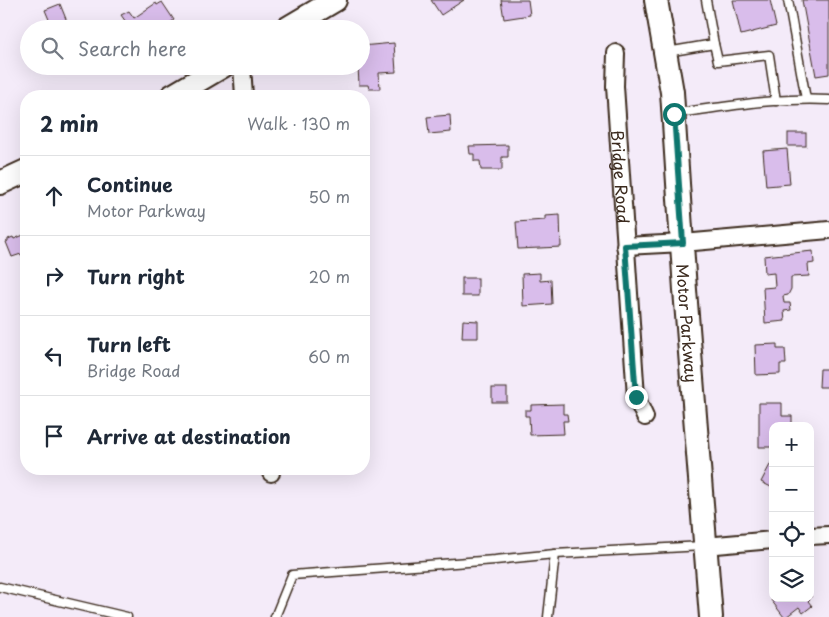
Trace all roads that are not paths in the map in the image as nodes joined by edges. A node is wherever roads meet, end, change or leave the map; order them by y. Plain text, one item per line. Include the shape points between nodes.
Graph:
1 (335, 0) edge
2 (656, 0) edge
3 (706, 0) edge
4 (788, 0) edge
5 (301, 20) edge
6 (714, 44) junction
7 (666, 52) junction
8 (616, 53) dead end
9 (208, 75) edge
10 (243, 75) edge
11 (182, 90) edge
12 (244, 90) edge
13 (806, 99) junction
14 (829, 100) edge
15 (776, 101) junction
16 (674, 114) junction
17 (20, 173) edge
18 (0, 183) edge
19 (829, 230) edge
20 (683, 243) junction
21 (625, 246) junction
22 (645, 417) dead end
23 (829, 535) edge
24 (814, 536) edge
25 (769, 540) edge
26 (705, 546) junction
27 (555, 554) junction
28 (0, 587) edge
29 (127, 617) edge
30 (275, 617) edge
31 (548, 617) edge
32 (711, 617) edge

1 - 5 main road
2 - 7 main road, Motor Parkway
3 - 6 lane
4 - 13 lane
6 - 7 lane
6 - 15 lane via 718,61 769,55
7 - 16 main road, Motor Parkway
8 - 21 street, Bridge Road via 615,86
9 - 11 main road
10 - 12 street
13 - 14 lane
13 - 15 lane
15 - 16 lane
16 - 20 main road, Motor Parkway
17 - 18 main road
19 - 20 street
20 - 21 street
20 - 26 main road, Motor Parkway
21 - 22 street, Bridge Road via 636,397
23 - 24 street
25 - 26 street
26 - 27 lane
26 - 32 main road, Motor Parkway
27 - 30 lane via 292,575
27 - 31 lane
28 - 29 lane

